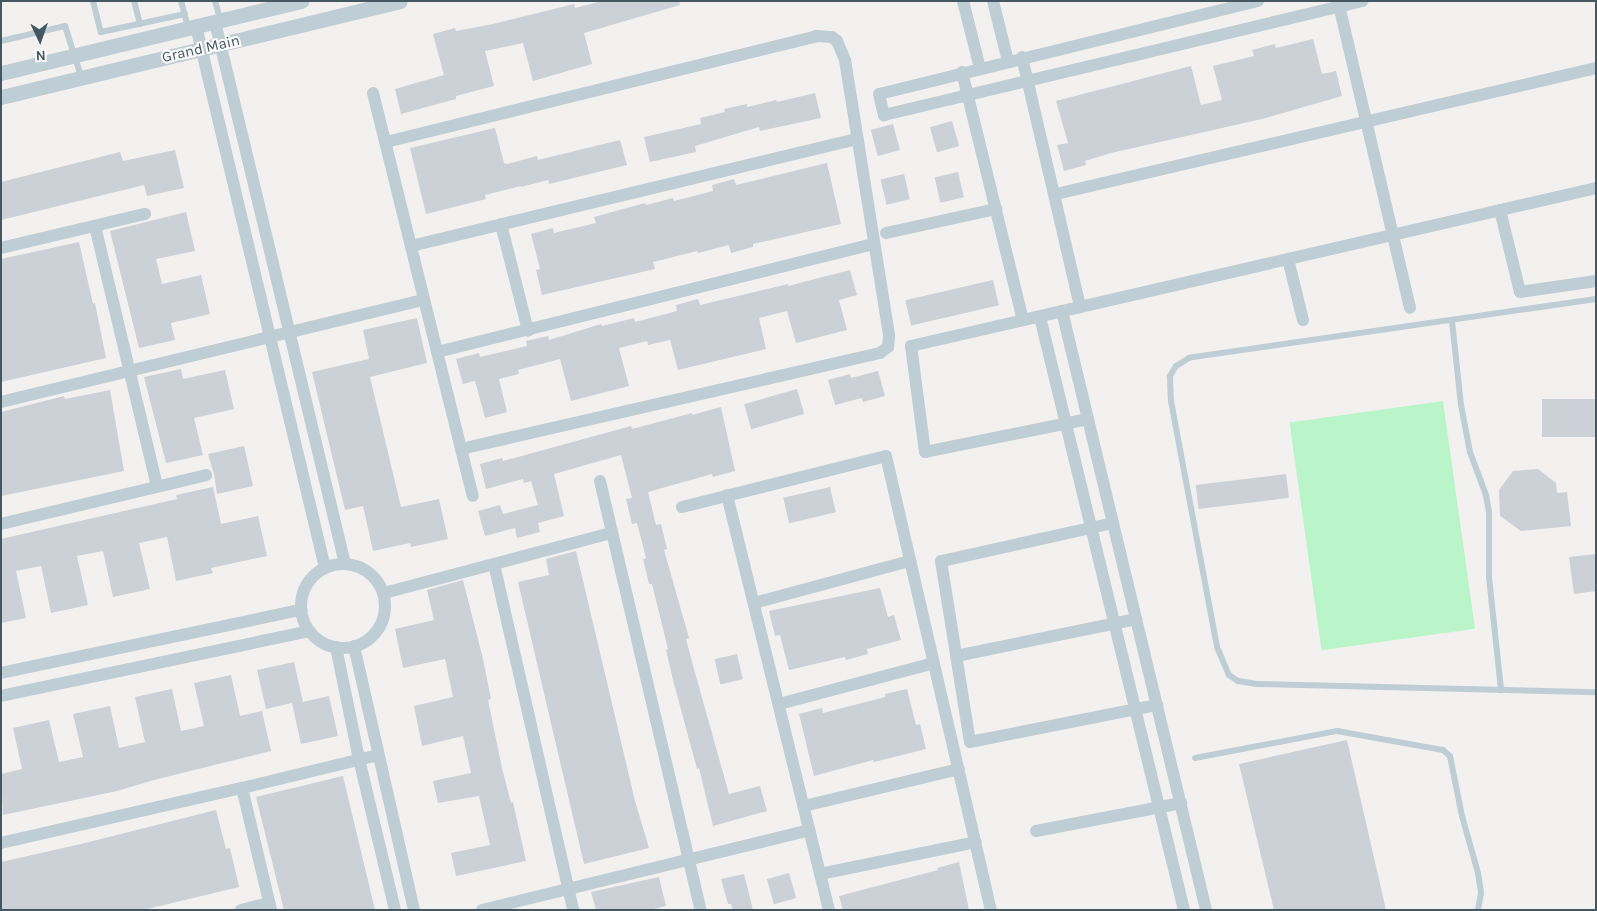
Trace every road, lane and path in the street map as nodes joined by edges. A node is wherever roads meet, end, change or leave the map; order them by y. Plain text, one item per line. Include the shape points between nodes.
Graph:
1 (93, 1) edge
2 (134, 1) edge
3 (181, 1) edge
4 (216, 1) edge
5 (302, 1) edge
6 (400, 1) edge
7 (963, 1) edge
8 (994, 1) edge
9 (1258, 1) edge
10 (1363, 1) edge
11 (1338, 4) edge
12 (218, 22) junction
13 (190, 23) junction
14 (140, 24) junction
15 (1, 41) edge
16 (220, 44) junction
17 (201, 49) junction
18 (74, 56) junction
19 (1022, 57) junction
20 (1008, 61) junction
21 (980, 68) junction
22 (1596, 68) edge
23 (962, 72) junction
24 (1, 73) edge
25 (81, 78) junction
26 (1028, 81) junction
27 (373, 93) dead end
28 (968, 95) junction
29 (1, 97) edge
30 (237, 116) junction
31 (218, 121) junction
32 (1366, 122) junction
33 (858, 139) junction
34 (386, 142) junction
35 (1596, 188) edge
36 (1056, 194) junction
37 (996, 209) junction
38 (1500, 210) junction
39 (145, 214) dead end
40 (501, 224) junction
41 (95, 226) junction
42 (886, 233) dead end
43 (1392, 234) junction
44 (874, 244) junction
45 (411, 246) junction
46 (1, 248) edge
47 (1288, 259) junction
48 (1596, 280) edge
49 (1596, 299) edge
50 (424, 300) junction
51 (1080, 307) junction
52 (1410, 308) dead end
53 (1062, 311) junction
54 (1040, 316) junction
55 (1023, 320) junction
56 (1303, 320) dead end
57 (1452, 321) junction
58 (528, 331) junction
59 (288, 332) junction
60 (268, 337) junction
61 (437, 352) junction
62 (130, 372) junction
63 (1, 402) edge
64 (1088, 419) junction
65 (1066, 424) junction
66 (461, 449) junction
67 (206, 475) dead end
68 (600, 481) dead end
69 (157, 486) junction
70 (728, 495) junction
71 (473, 496) dead end
72 (682, 506) dead end
73 (1112, 523) junction
74 (1, 524) edge
75 (1091, 528) junction
76 (611, 533) junction
77 (910, 561) junction
78 (345, 564) junction
79 (494, 564) junction
80 (325, 568) junction
81 (384, 593) junction
82 (754, 603) junction
83 (301, 610) junction
84 (1136, 619) junction
85 (1114, 623) junction
86 (309, 631) junction
87 (354, 646) junction
88 (336, 647) junction
89 (956, 656) junction
90 (934, 663) junction
91 (1, 673) edge
92 (1500, 690) junction
93 (1596, 692) edge
94 (1, 696) edge
95 (779, 704) junction
96 (1157, 705) junction
97 (1136, 710) junction
98 (378, 754) junction
99 (1195, 758) dead end
100 (359, 759) junction
101 (959, 769) junction
102 (242, 788) junction
103 (1180, 803) junction
104 (804, 806) junction
105 (1159, 808) junction
106 (809, 830) junction
107 (1036, 831) dead end
108 (976, 842) junction
109 (1, 843) edge
110 (689, 860) junction
111 (820, 874) junction
112 (568, 890) junction
113 (270, 906) edge
114 (1205, 906) edge
115 (1184, 909) edge
116 (241, 910) edge
117 (395, 910) edge
118 (414, 910) edge
119 (482, 910) edge
120 (573, 910) edge
121 (702, 910) edge
122 (829, 910) edge
123 (991, 910) edge
124 (1478, 910) edge

1 - 14 lane via 102,32
2 - 14 lane
3 - 13 lane
4 - 12 lane
5 - 12 street, Grand Main
6 - 16 street, Grand Main
7 - 21 street
8 - 20 street
9 - 19 street
10 - 11 street
11 - 26 street
11 - 32 street
12 - 13 street, Grand Main
12 - 16 street
13 - 14 lane
13 - 17 street
13 - 18 street, Grand Main
15 - 18 lane via 65,26
16 - 17 street, Grand Main
16 - 30 street
17 - 25 street, Grand Main
17 - 31 street
18 - 24 street, Grand Main
18 - 25 lane
19 - 20 street
19 - 26 street
20 - 21 street
21 - 23 street
22 - 32 street
23 - 28 street
23 - 28 street via 878,94 884,115
25 - 29 street, Grand Main
26 - 28 street
26 - 36 street
27 - 34 street
28 - 37 street
30 - 31 street
30 - 59 street
31 - 60 street
32 - 36 street
32 - 43 street
33 - 34 street via 845,60 837,41 832,37 816,36
33 - 40 street
33 - 44 street
34 - 45 street
35 - 38 street
36 - 51 street
37 - 42 street
37 - 55 street
38 - 43 street
38 - 48 street via 1520,292
39 - 41 street
40 - 45 street
40 - 58 street
41 - 46 street
41 - 62 street
43 - 47 street
43 - 52 street
44 - 58 street
44 - 66 street via 889,336 888,347 880,353
45 - 50 street
47 - 51 street
47 - 56 street
49 - 57 lane
50 - 59 street
50 - 61 street
51 - 53 street
53 - 54 street
53 - 64 street
54 - 55 street
54 - 65 street
55 - 65 street via 911,346 925,452
57 - 92 lane via 1461,405 1470,452 1489,512 1489,578
57 - 92 lane via 1189,358 1176,366 1170,376 1171,401 1217,647 1229,674 1238,681 1257,684
58 - 61 street
59 - 60 street
59 - 78 street
60 - 62 street
60 - 80 street
61 - 66 street
62 - 63 street
62 - 69 street
64 - 65 street
64 - 73 street
65 - 75 street
66 - 71 street
67 - 69 street
68 - 76 street
69 - 74 street
70 - 72 street
70 - 77 street via 886,456
70 - 82 street
73 - 75 street
73 - 84 street
75 - 85 street
75 - 89 street via 941,561
76 - 79 street
76 - 110 street
77 - 82 street
77 - 90 street
78 - 80 street
78 - 81 street via 359,567 371,575
79 - 81 street
79 - 112 street
80 - 83 street via 306,585
81 - 87 street via 385,611 381,623 366,642
82 - 95 street
83 - 86 street
83 - 91 street
84 - 85 street
84 - 96 street
85 - 89 street
85 - 97 street
86 - 88 street via 321,642
86 - 94 street
87 - 88 street
87 - 98 street
88 - 100 street
89 - 97 street via 970,742
90 - 95 street
90 - 101 street
92 - 93 lane
95 - 104 street
96 - 97 street
96 - 103 street
97 - 105 street
98 - 100 street
98 - 118 street
99 - 124 lane via 1337,731 1443,750 1450,756 1478,873 1481,893
100 - 102 street
100 - 117 street
101 - 104 street
101 - 108 street
102 - 109 street
102 - 113 street
103 - 105 street
103 - 114 street
104 - 106 street
105 - 107 street
105 - 115 street
106 - 110 street
106 - 111 street
108 - 111 street
108 - 123 street
110 - 112 street
110 - 121 street
111 - 122 street
112 - 119 street
112 - 120 street
113 - 116 street
114 - 115 street

